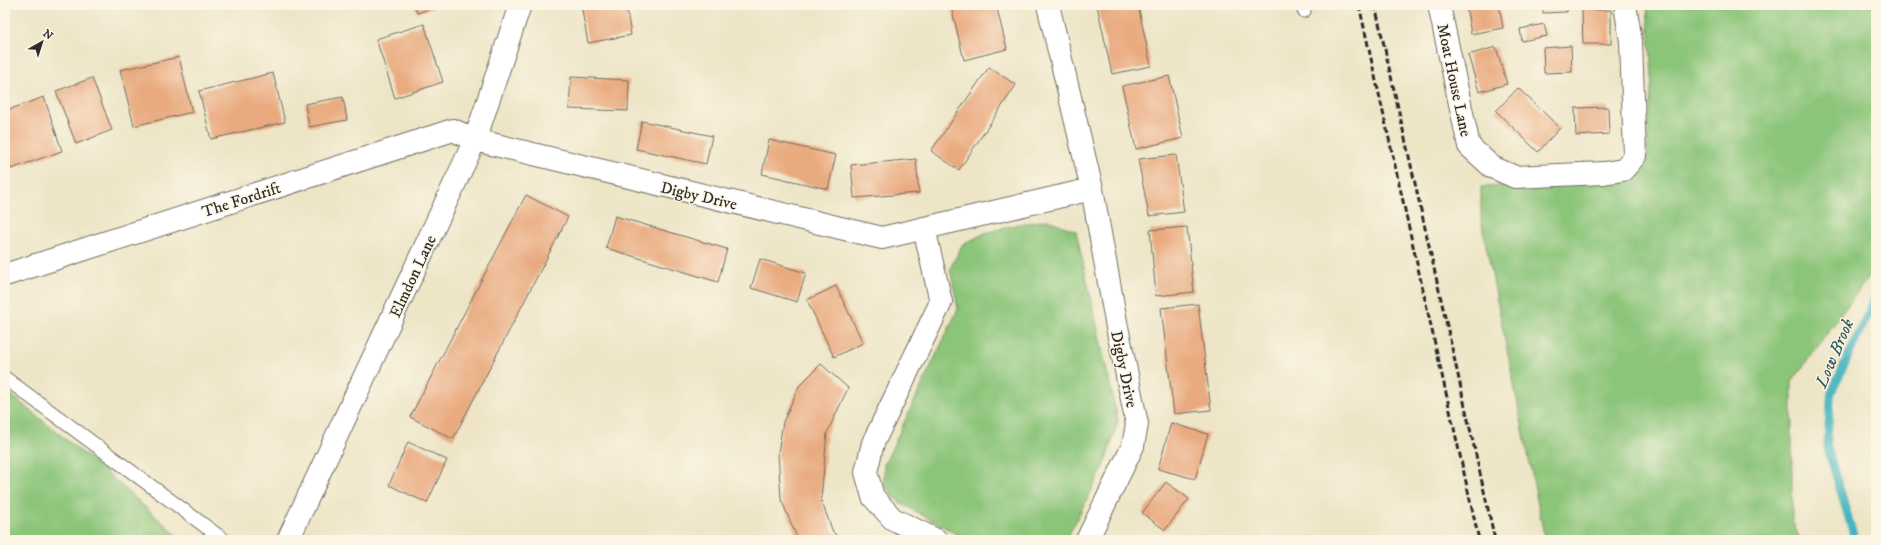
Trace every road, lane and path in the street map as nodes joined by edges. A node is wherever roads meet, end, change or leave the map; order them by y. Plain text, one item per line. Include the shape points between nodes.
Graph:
1 (520, 5) edge
2 (1048, 5) edge
3 (1439, 5) edge
4 (1625, 5) edge
5 (475, 140) junction
6 (1092, 189) junction
7 (924, 228) junction
8 (5, 275) edge
9 (5, 378) edge
10 (224, 540) edge
11 (288, 540) edge
12 (936, 540) edge
13 (1087, 540) edge

1 - 5 street, Elmdon Lane
2 - 6 street, Digby Drive
3 - 4 street, Moat House Lane via 1469,146 1492,167 1515,177 1623,170 1635,156 1631,41
5 - 7 street, Digby Drive via 882,238
5 - 8 street, The Fordrift via 454,130
5 - 11 street, Elmdon Lane
6 - 7 street, Digby Drive
6 - 13 street, Digby Drive via 1137,424 1133,446
7 - 12 street via 941,302 873,442 866,472 873,498 893,519
9 - 10 lane

